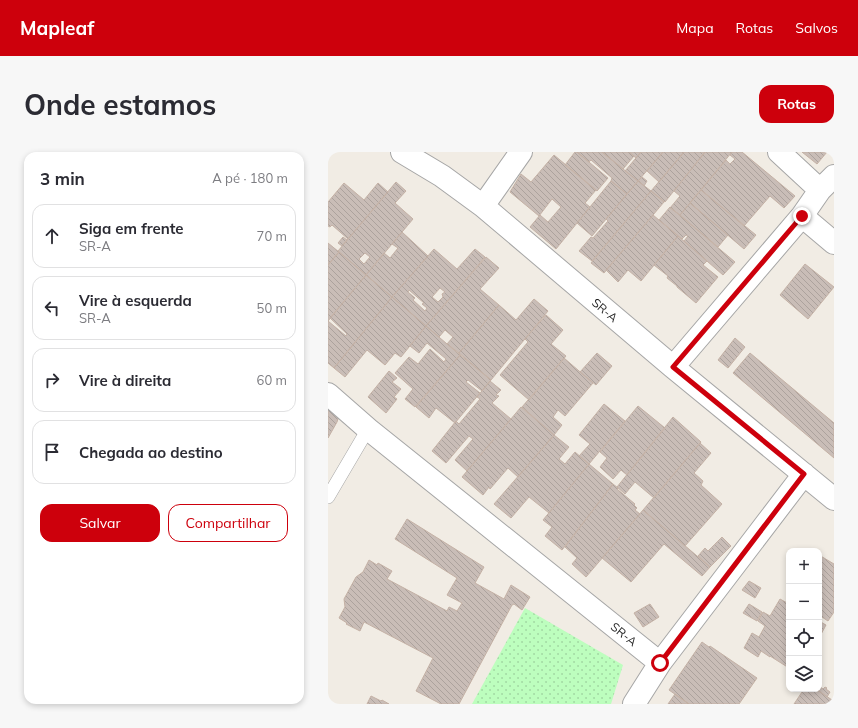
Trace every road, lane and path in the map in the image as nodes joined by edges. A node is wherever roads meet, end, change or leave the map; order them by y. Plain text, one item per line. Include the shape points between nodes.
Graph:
1 (402, 152) edge
2 (521, 152) edge
3 (779, 152) edge
4 (827, 183) edge
5 (483, 206) junction
6 (802, 216) junction
7 (834, 243) edge
8 (673, 367) junction
9 (328, 394) edge
10 (368, 429) junction
11 (804, 474) junction
12 (328, 498) edge
13 (834, 499) edge
14 (660, 663) junction
15 (634, 704) edge

1 - 5 street, SR-A via 442,176
2 - 5 street
3 - 4 street
4 - 6 street
5 - 8 street, SR-A
6 - 7 street
6 - 8 street
8 - 11 street, SR-A
9 - 10 street, SR-A
10 - 12 lane
10 - 14 street, SR-A
11 - 13 street, SR-A
11 - 14 street
14 - 15 street

